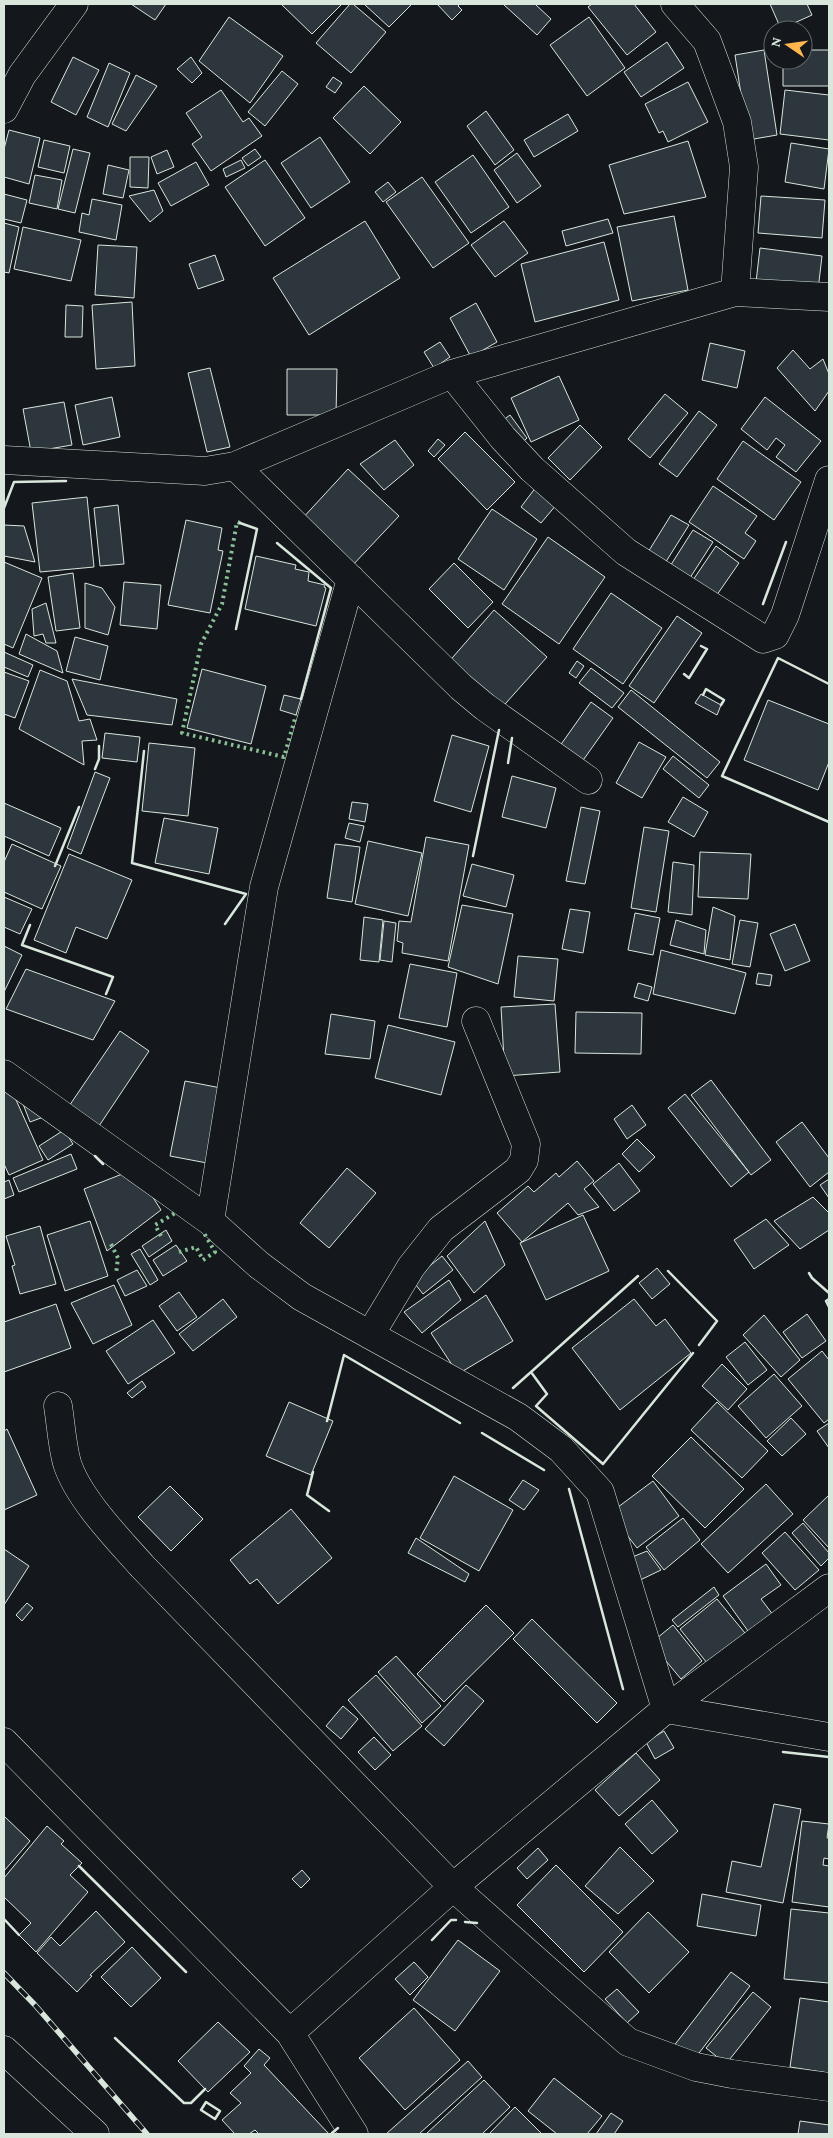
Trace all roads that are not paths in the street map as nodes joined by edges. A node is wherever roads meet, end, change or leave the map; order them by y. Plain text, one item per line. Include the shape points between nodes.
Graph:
1 (74, 4) edge
2 (675, 4) edge
3 (4, 109) edge
4 (735, 292) junction
5 (829, 297) edge
6 (452, 374) junction
7 (4, 460) edge
8 (235, 466) junction
9 (829, 480) edge
10 (351, 579) junction
11 (588, 780) dead end
12 (476, 1021) dead end
13 (4, 1074) edge
14 (210, 1221) junction
15 (370, 1335) junction
16 (58, 1406) dead end
17 (829, 1588) edge
18 (666, 1709) junction
19 (829, 1736) edge
20 (4, 1742) edge
21 (452, 1887) junction
22 (290, 2033) junction
23 (4, 2050) edge
24 (829, 2087) edge
25 (96, 2134) edge
26 (354, 2134) edge

1 - 3 street via 22,75
2 - 4 street via 707,41 737,122 744,167
4 - 5 street
4 - 6 street
6 - 8 street
6 - 9 street via 532,469 626,552 763,639 775,635 785,615
7 - 8 street via 205,471
8 - 10 street
10 - 11 street via 461,687
10 - 14 street via 264,887
12 - 15 street via 526,1144 524,1160 518,1170 441,1229 412,1267
13 - 14 street
14 - 15 street via 259,1265 302,1297
15 - 18 street via 518,1417 561,1449 600,1492
16 - 21 street via 67,1464 79,1488 103,1521 170,1595
17 - 18 street
18 - 19 street
18 - 21 street
20 - 22 street
21 - 22 street
21 - 24 street via 628,2042 696,2067
22 - 26 street
23 - 25 street

